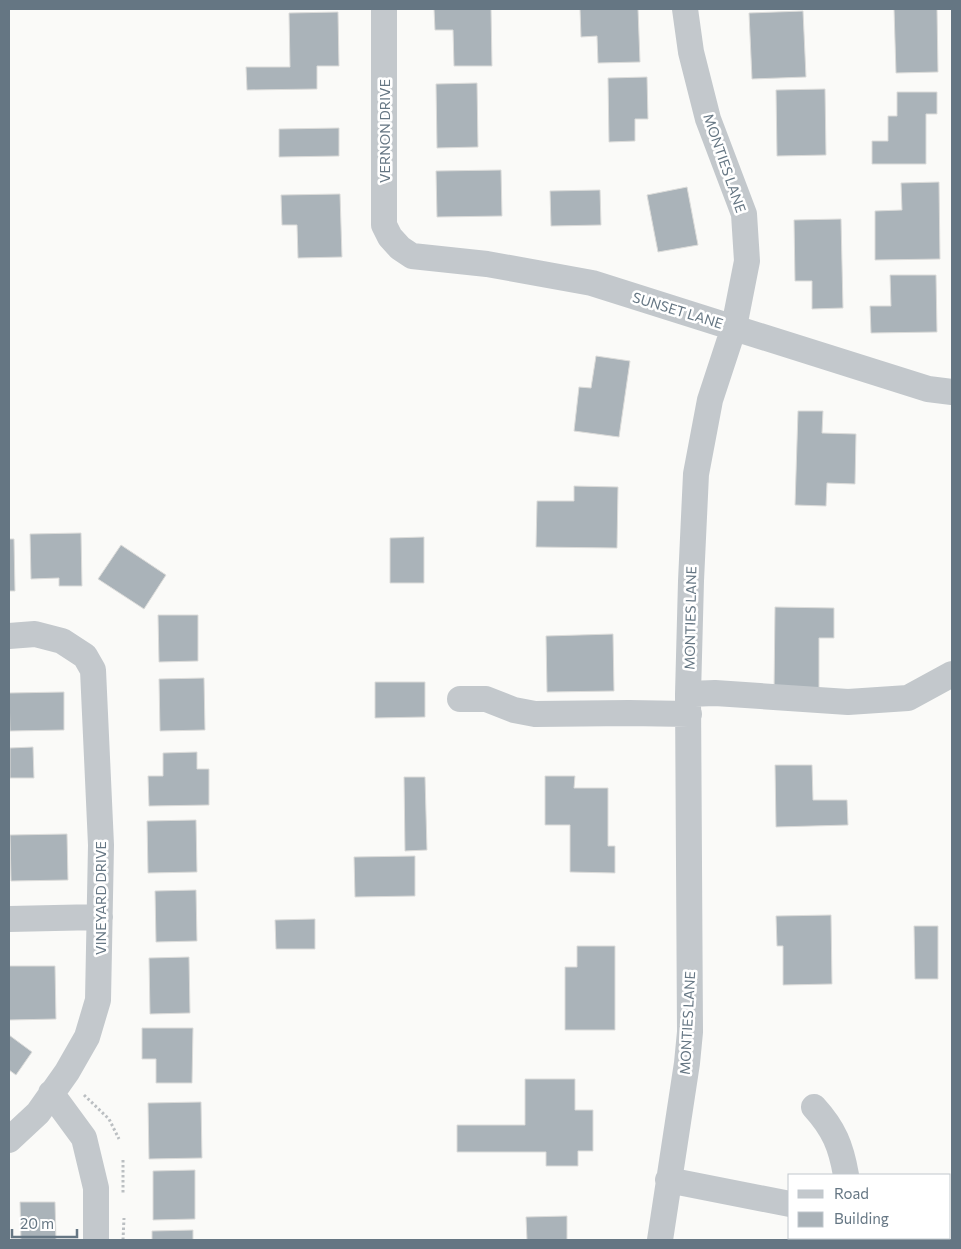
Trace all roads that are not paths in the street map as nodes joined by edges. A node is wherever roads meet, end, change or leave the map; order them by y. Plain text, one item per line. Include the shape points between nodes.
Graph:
1 (384, 9) edge
2 (685, 9) edge
3 (400, 248) joint
4 (734, 327) junction
5 (952, 392) edge
6 (9, 636) edge
7 (952, 674) edge
8 (460, 699) dead end
9 (688, 704) junction
10 (100, 917) junction
11 (9, 919) edge
12 (51, 1093) junction
13 (814, 1107) dead end
14 (9, 1140) edge
15 (846, 1174) edge
16 (668, 1180) junction
17 (788, 1204) edge
18 (96, 1240) edge
19 (660, 1240) edge

1 - 3 street, VERNON DRIVE via 384,225
2 - 4 street, MONTIES LANE via 691,52 708,119 744,214 747,261
3 - 4 street, SUNSET LANE via 412,256 487,264 592,283
4 - 5 street, SUNSET LANE via 928,389
4 - 9 street, MONTIES LANE via 710,400 696,474
6 - 10 street, VINEYARD DRIVE via 35,634 62,641 85,656 93,670 101,845
7 - 9 street via 908,698 848,702 715,694
8 - 9 street via 486,699 535,714 629,713
9 - 16 street, MONTIES LANE via 690,1032
10 - 11 street
10 - 12 street, VINEYARD DRIVE via 98,1000 87,1037
12 - 14 street, VINEYARD DRIVE via 38,1114
12 - 18 street via 84,1138 96,1188
13 - 15 street via 836,1139
16 - 17 street
16 - 19 street, MONTIES LANE

